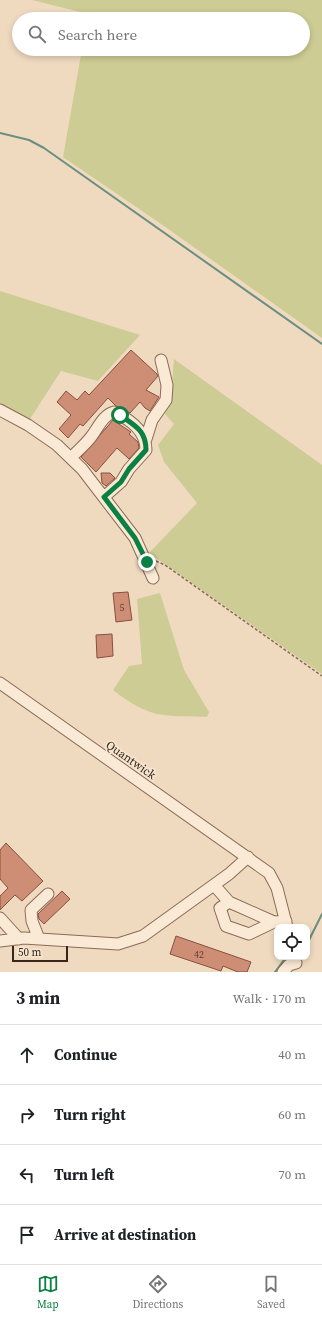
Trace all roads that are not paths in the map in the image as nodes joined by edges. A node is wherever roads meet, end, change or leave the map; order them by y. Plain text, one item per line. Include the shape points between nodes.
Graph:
1 (161, 360) dead end
2 (0, 410) edge
3 (146, 439) junction
4 (71, 458) junction
5 (104, 497) junction
6 (153, 578) dead end
7 (0, 684) edge
8 (248, 857) junction
9 (214, 885) junction
10 (48, 894) dead end
11 (229, 902) junction
12 (0, 918) edge
13 (274, 922) junction
14 (287, 924) edge
15 (20, 939) junction
16 (39, 939) junction
17 (0, 941) edge
18 (296, 964) edge
19 (283, 972) edge

1 - 3 street via 167,385 166,400 152,420
2 - 4 street via 57,445
3 - 4 street via 141,431 114,412 109,413
3 - 5 street via 146,450 121,482
4 - 5 street
5 - 6 street via 135,538
7 - 8 street, Quantwick
8 - 9 street
8 - 14 street, Quantwick via 273,879
9 - 11 street
9 - 16 street via 143,936 131,941 118,944
10 - 16 street via 31,910
11 - 13 street
11 - 13 street via 220,908 226,926 249,934
12 - 15 street
13 - 14 street
15 - 16 street
15 - 17 street
18 - 19 street via 289,965

